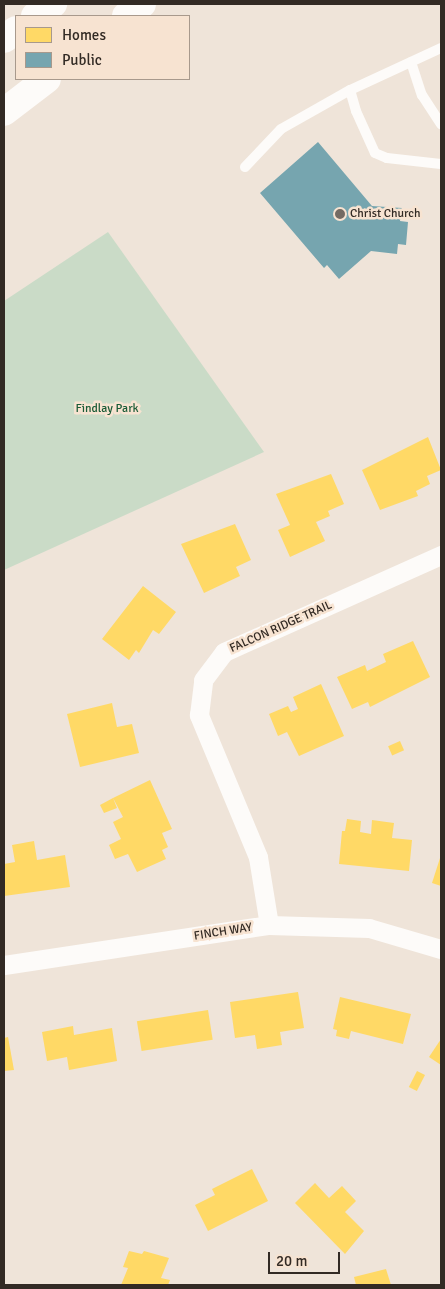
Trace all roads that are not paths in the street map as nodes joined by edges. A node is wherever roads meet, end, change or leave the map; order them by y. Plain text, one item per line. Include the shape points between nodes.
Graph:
1 (53, 4) edge
2 (142, 4) edge
3 (37, 15) edge
4 (127, 15) edge
5 (15, 31) edge
6 (4, 39) edge
7 (441, 48) edge
8 (411, 62) junction
9 (45, 80) edge
10 (350, 90) junction
11 (4, 112) edge
12 (441, 124) edge
13 (441, 164) edge
14 (245, 167) dead end
15 (441, 555) edge
16 (269, 925) junction
17 (441, 949) edge
18 (4, 965) edge

1 - 3 main road
2 - 4 main road
5 - 6 main road
7 - 8 lane
8 - 10 lane
8 - 12 lane via 422,95
9 - 11 main road
10 - 13 lane via 367,140 375,153 387,158
10 - 14 lane via 281,129
15 - 16 street, FALCON RIDGE TRAIL via 224,652 203,680 200,715 258,857
16 - 17 street, FINCH WAY via 369,928
16 - 18 street, FINCH WAY

